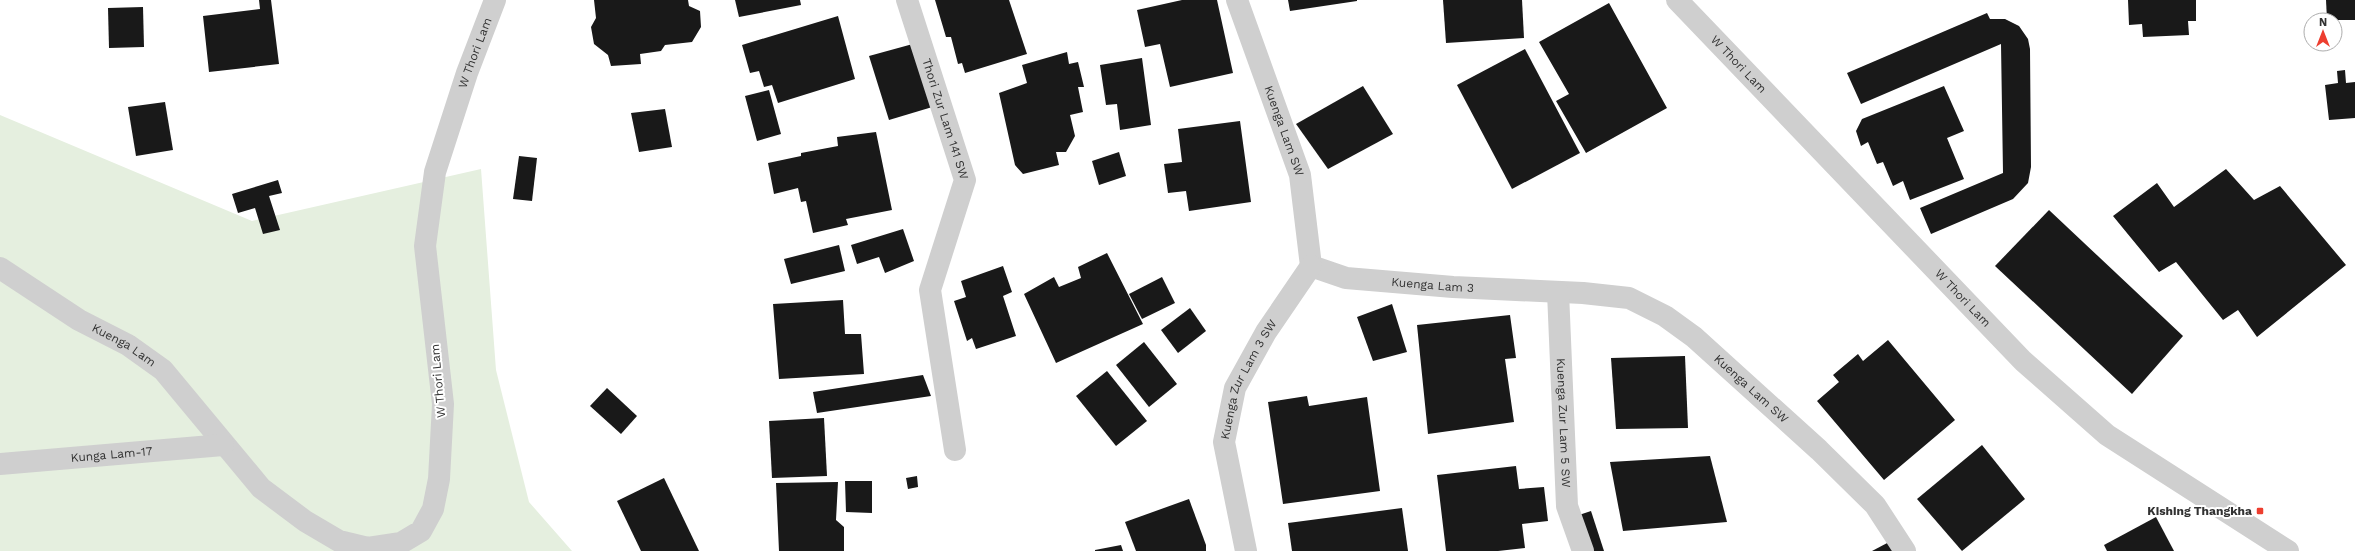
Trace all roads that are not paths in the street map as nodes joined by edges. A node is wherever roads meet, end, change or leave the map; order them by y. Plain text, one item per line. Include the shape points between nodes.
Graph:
1 (495, 0) edge
2 (907, 0) edge
3 (1238, 0) edge
4 (1677, 0) edge
5 (1311, 266) junction
6 (2, 269) edge
7 (1558, 292) junction
8 (223, 445) junction
9 (955, 450) dead end
10 (0, 464) edge
11 (1246, 551) edge
12 (1583, 551) edge
13 (1906, 551) edge
14 (2288, 551) edge

1 - 8 street, W Thori Lam via 435,172 425,246 443,404 439,479 433,509 421,531 401,543 368,548 339,541 305,521 261,488
2 - 9 street, Thori Zur Lam 141 SW via 965,180 930,290
3 - 5 street, Kuenga Lam SW via 1300,175
4 - 14 street, W Thori Lam via 2029,366 2107,435
5 - 7 street, Kuenga Lam 3 via 1346,278
5 - 11 street, Kuenga Zur Lam 3 SW via 1266,332 1236,388 1224,442
6 - 8 street, Kuenga Lam via 79,320 128,344 163,370
7 - 12 street, Kuenga Zur Lam 5 SW via 1567,506
7 - 13 street, Kuenga Lam SW via 1629,298 1665,316 1694,337 1819,450 1875,505
8 - 10 street, Kunga Lam-17

